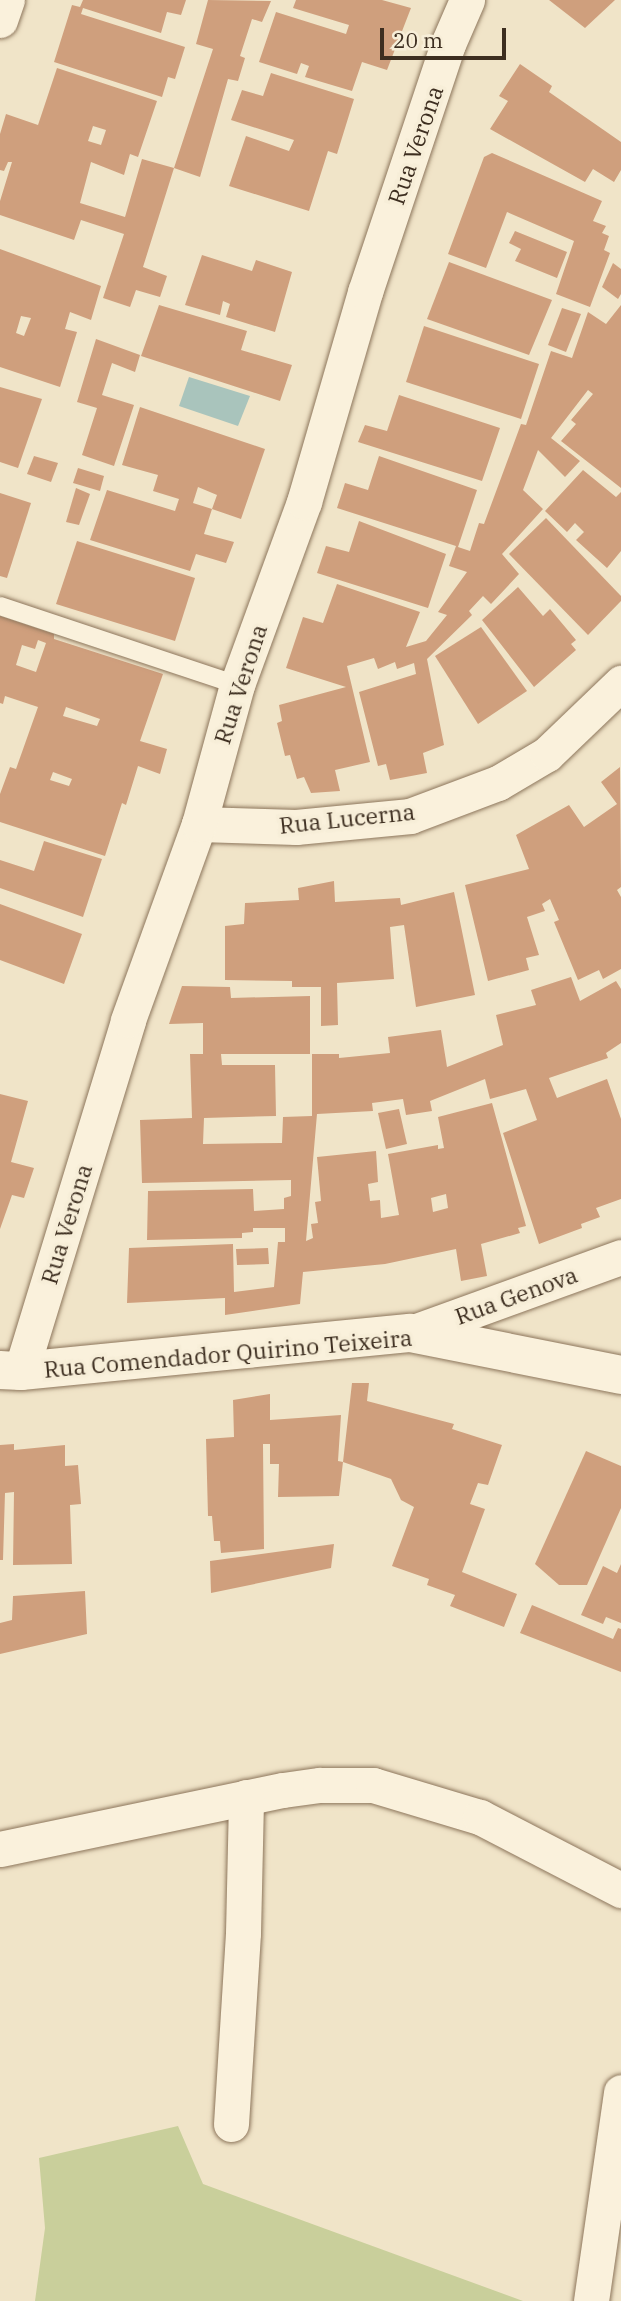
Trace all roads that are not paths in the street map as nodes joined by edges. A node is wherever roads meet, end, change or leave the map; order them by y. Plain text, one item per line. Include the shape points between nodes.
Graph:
1 (7, 0) edge
2 (467, 0) edge
3 (0, 20) edge
4 (0, 606) edge
5 (621, 683) edge
6 (237, 685) junction
7 (198, 824) junction
8 (621, 1257) edge
9 (411, 1333) junction
10 (10, 1371) edge
11 (621, 1375) edge
12 (246, 1797) junction
13 (0, 1849) edge
14 (621, 1890) edge
15 (621, 2092) edge
16 (231, 2124) dead end
17 (591, 2301) edge

1 - 3 street
2 - 6 street, Rua Verona via 365,292 304,502
4 - 6 lane
5 - 7 street, Rua Lucerna via 547,754 498,783 410,816 296,827
6 - 7 street, Rua Verona
7 - 10 street, Rua Verona
8 - 9 street, Rua Genova
9 - 10 street, Rua Comendador Quirino Teixeira
9 - 11 street, Rua Comendador Quirino Teixeira
12 - 13 street
12 - 14 street via 320,1785 373,1785 480,1817
12 - 16 street
15 - 17 street

